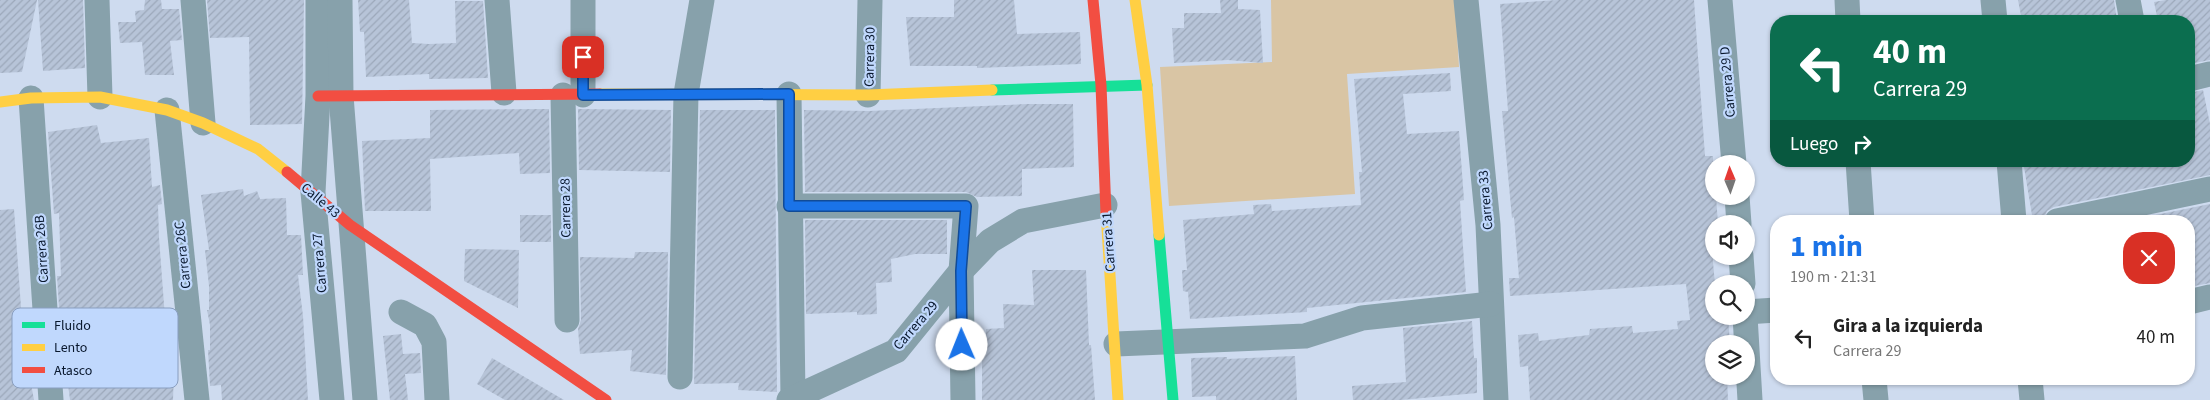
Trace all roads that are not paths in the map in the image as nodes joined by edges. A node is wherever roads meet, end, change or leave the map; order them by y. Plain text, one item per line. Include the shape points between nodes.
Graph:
1 (97, 0) edge
2 (193, 0) edge
3 (318, 0) edge
4 (340, 0) edge
5 (497, 0) edge
6 (583, 0) edge
7 (702, 0) edge
8 (870, 0) edge
9 (1093, 0) edge
10 (1135, 0) edge
11 (1466, 0) edge
12 (1720, 0) edge
13 (1846, 0) edge
14 (1993, 0) edge
15 (2128, 0) edge
16 (1847, 15) edge
17 (1994, 15) edge
18 (2131, 15) edge
19 (1101, 85) junction
20 (1147, 86) junction
21 (504, 93) junction
22 (686, 94) junction
23 (789, 94) junction
24 (573, 95) junction
25 (868, 95) junction
26 (330, 96) junction
27 (100, 97) junction
28 (31, 98) junction
29 (0, 102) edge
30 (167, 110) junction
31 (203, 123) junction
32 (1733, 155) edge
33 (1858, 167) edge
34 (2009, 167) edge
35 (2210, 189) edge
36 (313, 192) junction
37 (1105, 205) junction
38 (789, 206) junction
39 (1862, 215) edge
40 (2013, 215) edge
41 (2086, 215) edge
42 (350, 225) junction
43 (961, 271) junction
44 (2210, 297) edge
45 (2195, 301) edge
46 (1491, 304) junction
47 (45, 308) edge
48 (1770, 310) edge
49 (1755, 311) edge
50 (401, 312) dead end
51 (567, 320) dead end
52 (1746, 325) edge
53 (360, 341) junction
54 (1169, 342) junction
55 (326, 344) junction
56 (1116, 344) junction
57 (680, 377) dead end
58 (1875, 385) edge
59 (2031, 385) edge
60 (438, 399) edge
61 (791, 399) edge
62 (197, 400) edge
63 (332, 400) edge
64 (365, 400) edge
65 (606, 400) edge
66 (963, 400) edge
67 (1118, 400) edge
68 (1174, 400) edge
69 (1496, 400) edge
70 (1750, 400) edge
71 (1876, 400) edge
72 (2032, 400) edge

1 - 27 street
2 - 31 street
3 - 26 street, Carrera 27
4 - 26 street, Carrera 27
5 - 21 street
6 - 24 street, Carrera 28
7 - 22 street
8 - 25 street, Carrera 30
9 - 19 street, Carrera 31
10 - 20 street
11 - 46 street, Carrera 33 via 1488,225
12 - 32 street, Carrera 29 D
13 - 16 street
14 - 17 street
15 - 18 street
19 - 20 street
19 - 25 street
19 - 37 street, Carrera 31
20 - 54 street
21 - 24 street
21 - 26 street
22 - 23 street
22 - 24 street
22 - 57 street
23 - 25 street, Carrera 30
23 - 38 street, Carrera 29
24 - 51 street, Carrera 28
26 - 36 street, Carrera 27
26 - 42 street, Carrera 27
27 - 28 street, Calle 43
27 - 30 street, Calle 43
28 - 29 street, Calle 43
28 - 47 street, Carrera 26B
30 - 31 street, Calle 43
30 - 62 street, Carrera 26C
31 - 36 street, Calle 43 via 258,148
33 - 39 street
34 - 40 street
35 - 41 street
36 - 42 street, Calle 43
36 - 55 street, Carrera 27
37 - 43 street, Carrera 29 via 1023,221 990,240
37 - 56 street, Carrera 31
38 - 43 street via 966,206
38 - 61 street, Carrera 29
42 - 53 street, Carrera 27
42 - 65 street, Calle 43
43 - 61 street, Carrera 29 via 896,351
43 - 66 street
44 - 45 street
46 - 54 street via 1362,318 1305,336
46 - 69 street, Carrera 33
48 - 49 street
50 - 60 street via 426,325 434,342
52 - 70 street
53 - 55 street
53 - 64 street, Carrera 27
54 - 56 street
54 - 68 street
55 - 63 street, Carrera 27
56 - 67 street, Carrera 31
58 - 71 street
59 - 72 street

